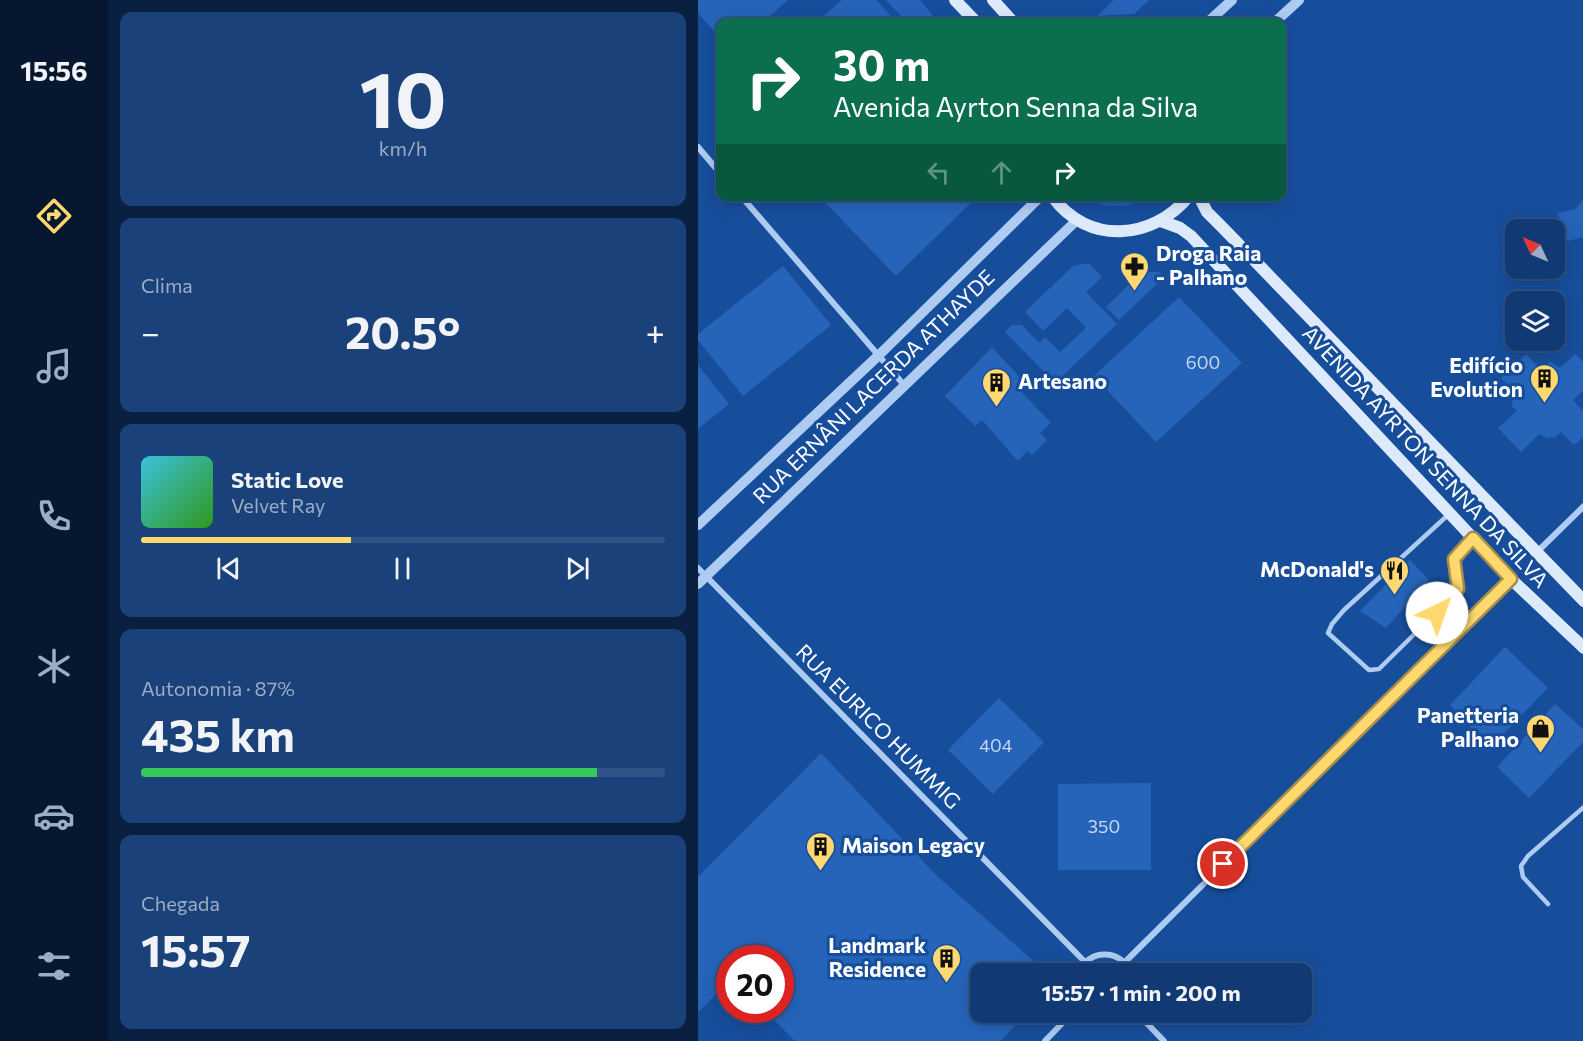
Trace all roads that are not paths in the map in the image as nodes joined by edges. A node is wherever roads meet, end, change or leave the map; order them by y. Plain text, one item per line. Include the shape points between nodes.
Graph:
1 (955, 0) edge
2 (993, 0) edge
3 (1232, 0) edge
4 (1299, 0) edge
5 (972, 18) edge
6 (1009, 18) edge
7 (1212, 18) edge
8 (1279, 18) edge
9 (698, 147) edge
10 (716, 168) edge
11 (745, 201) edge
12 (1037, 201) edge
13 (1056, 201) edge
14 (1184, 201) edge
15 (1202, 201) edge
16 (1077, 220) junction
17 (1161, 221) junction
18 (878, 356) junction
19 (904, 385) junction
20 (1583, 506) edge
21 (1450, 513) junction
22 (698, 525) edge
23 (1473, 538) junction
24 (1536, 552) junction
25 (701, 576) edge
26 (1511, 579) junction
27 (1583, 601) edge
28 (1583, 648) edge
29 (1583, 807) edge
30 (1548, 904) dead end
31 (1085, 962) joint
32 (1125, 962) joint
33 (1062, 1023) edge
34 (1147, 1023) edge
35 (1044, 1041) edge
36 (1164, 1041) edge

1 - 5 main road
2 - 6 main road
3 - 7 street
4 - 8 street
9 - 10 street
11 - 18 street
12 - 18 street, RUA ERNÂNI LACERDA ATHAYDE
13 - 16 main road
14 - 17 main road
15 - 24 main road, AVENIDA AYRTON SENNA DA SILVA via 1207,212
16 - 17 main road via 1119,232
16 - 19 street, RUA ERNÂNI LACERDA ATHAYDE
17 - 21 main road, AVENIDA AYRTON SENNA DA SILVA via 1191,236
18 - 19 street
18 - 22 street, RUA ERNÂNI LACERDA ATHAYDE
19 - 25 street, RUA ERNÂNI LACERDA ATHAYDE
20 - 24 street
21 - 23 main road, AVENIDA AYRTON SENNA DA SILVA
21 - 23 lane via 1344,610 1328,633 1369,670 1379,669 1458,589 1454,559
23 - 26 main road, AVENIDA AYRTON SENNA DA SILVA
24 - 27 main road, AVENIDA AYRTON SENNA DA SILVA
25 - 31 street, RUA EURICO HUMMIG
26 - 28 main road, AVENIDA AYRTON SENNA DA SILVA
26 - 32 street
29 - 30 lane via 1521,866 1523,877
31 - 32 street via 1092,956 1109,954
33 - 35 street
34 - 36 street

